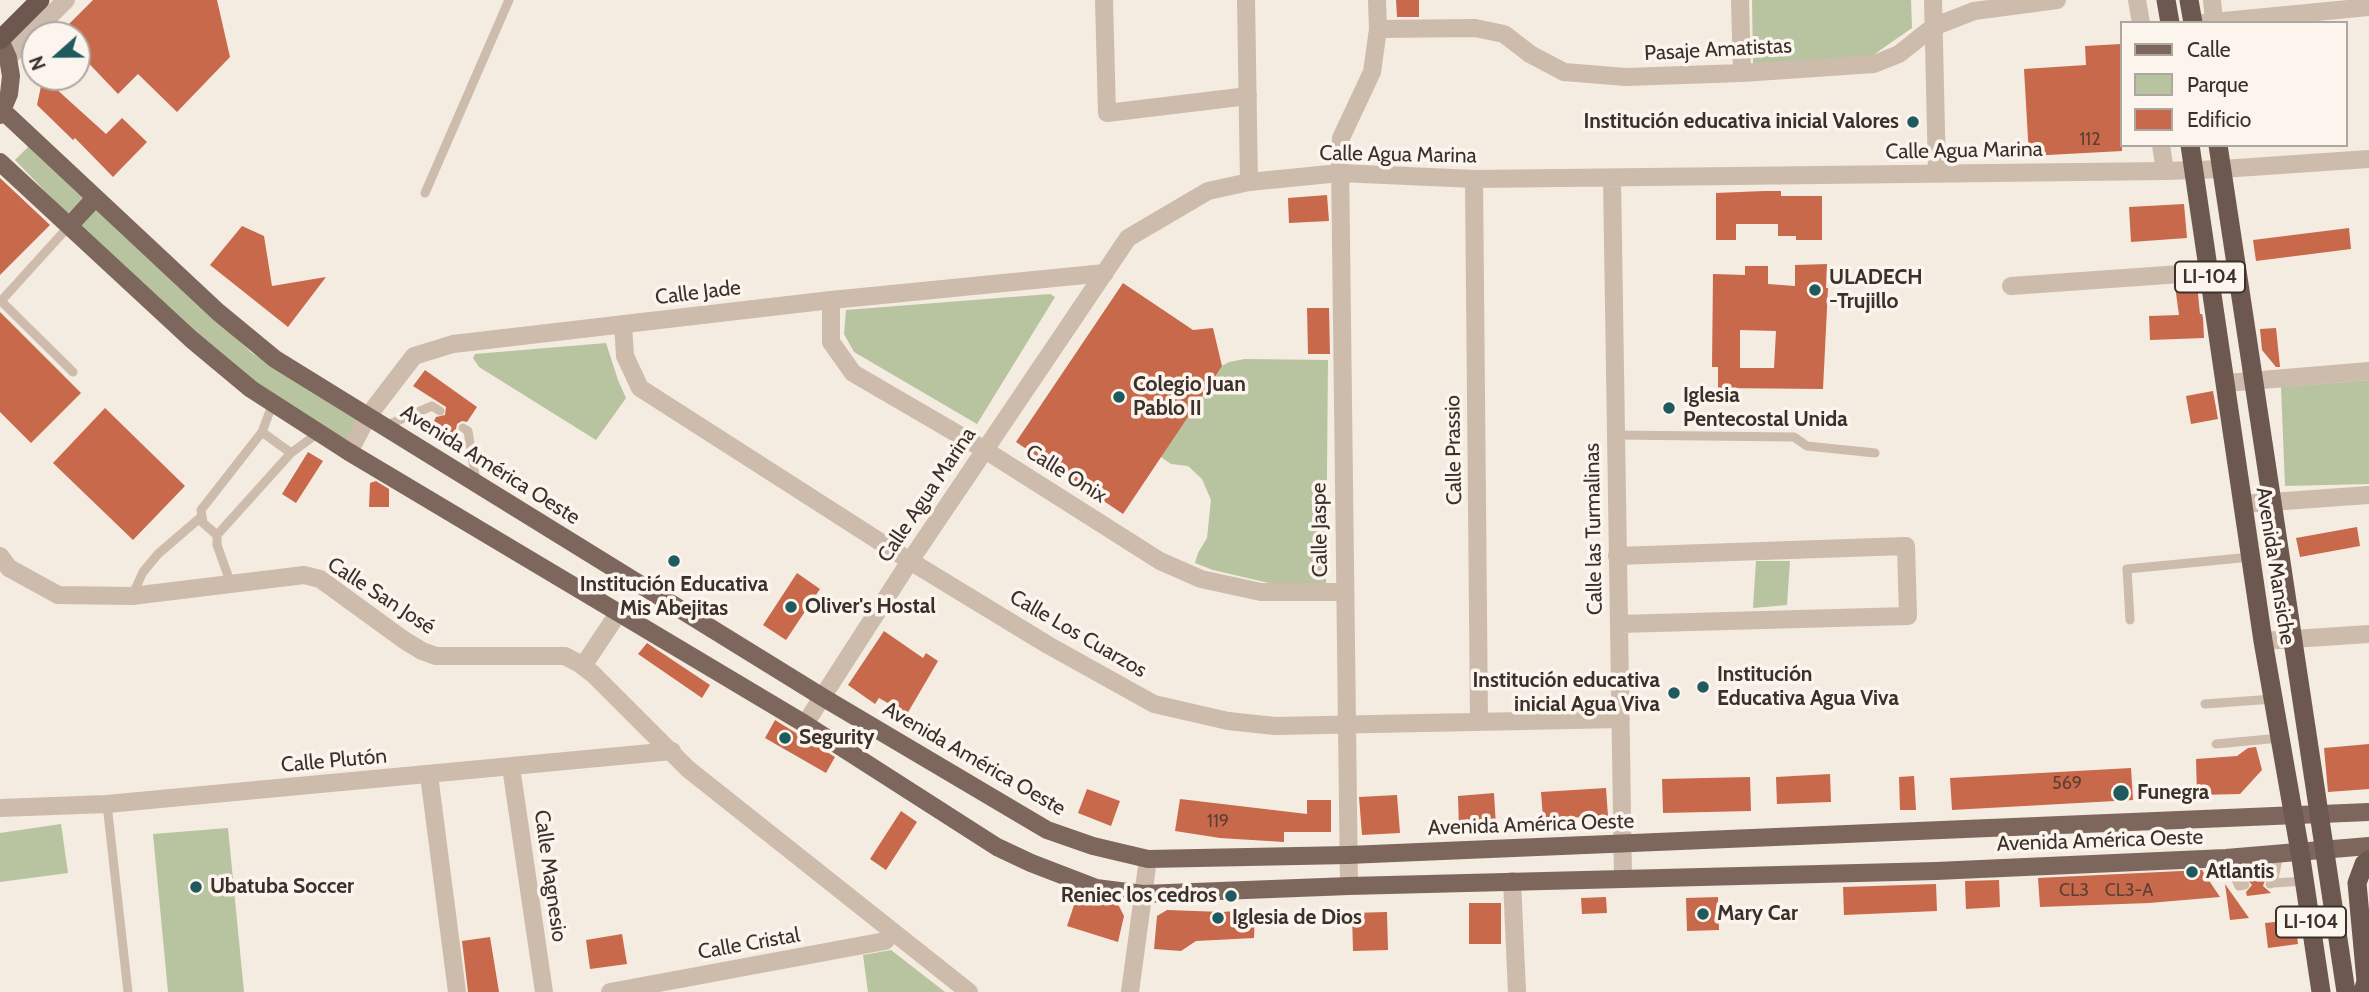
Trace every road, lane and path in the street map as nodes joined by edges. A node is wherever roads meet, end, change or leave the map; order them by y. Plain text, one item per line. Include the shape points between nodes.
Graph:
1 (40, 0) edge
2 (66, 0) edge
3 (509, 0) edge
4 (1104, 0) edge
5 (1246, 0) edge
6 (1377, 0) edge
7 (1740, 0) edge
8 (1933, 0) edge
9 (2057, 0) edge
10 (2137, 0) edge
11 (2166, 0) edge
12 (2189, 0) edge
13 (2212, 0) edge
14 (2369, 7) edge
15 (2141, 21) edge
16 (2170, 21) edge
17 (2193, 21) edge
18 (2209, 21) edge
19 (2220, 21) edge
20 (1933, 27) junction
21 (1378, 29) junction
22 (3, 46) edge
23 (1742, 73) junction
24 (1248, 96) junction
25 (1, 113) edge
26 (2161, 147) edge
27 (2190, 147) edge
28 (2218, 147) edge
29 (2369, 159) edge
30 (0, 162) edge
31 (2222, 169) junction
32 (2165, 171) junction
33 (2194, 171) junction
34 (1340, 173) junction
35 (1937, 174) junction
36 (1612, 178) junction
37 (1474, 179) junction
38 (1249, 182) junction
39 (425, 193) dead end
40 (95, 198) junction
41 (69, 226) junction
42 (1105, 272) junction
43 (2209, 272) junction
44 (2011, 286) dead end
45 (831, 300) junction
46 (623, 324) junction
47 (2369, 371) edge
48 (73, 372) dead end
49 (2254, 381) junction
50 (2225, 383) junction
51 (273, 403) junction
52 (440, 411) dead end
53 (368, 416) junction
54 (385, 426) junction
55 (463, 428) dead end
56 (262, 432) junction
57 (318, 433) junction
58 (1615, 435) junction
59 (985, 450) junction
60 (349, 452) junction
61 (291, 453) junction
62 (1875, 453) dead end
63 (476, 483) junction
64 (2369, 495) edge
65 (2272, 501) junction
66 (2243, 504) junction
67 (201, 517) junction
68 (217, 536) junction
69 (0, 556) edge
70 (1617, 556) junction
71 (2251, 557) junction
72 (909, 561) junction
73 (231, 584) junction
74 (1344, 592) junction
75 (132, 596) junction
76 (620, 612) junction
77 (2130, 620) dead end
78 (1619, 624) junction
79 (2369, 634) edge
80 (2292, 638) junction
81 (2263, 640) junction
82 (583, 666) junction
83 (824, 698) junction
84 (2273, 699) junction
85 (2205, 704) dead end
86 (1621, 719) junction
87 (1479, 721) junction
88 (805, 724) junction
89 (1346, 724) junction
90 (2280, 738) junction
91 (2216, 744) dead end
92 (671, 751) junction
93 (511, 767) junction
94 (429, 775) junction
95 (107, 804) junction
96 (0, 808) edge
97 (2369, 812) edge
98 (2318, 814) junction
99 (2294, 815) junction
100 (1623, 844) junction
101 (2369, 846) edge
102 (2324, 849) junction
103 (2300, 852) junction
104 (2279, 853) junction
105 (1348, 856) junction
106 (2226, 858) junction
107 (1147, 859) junction
108 (2369, 860) edge
109 (1623, 878) junction
110 (1512, 881) junction
111 (2305, 881) junction
112 (2245, 885) dead end
113 (1349, 886) junction
114 (1143, 894) junction
115 (893, 932) junction
116 (679, 986) edge
117 (128, 992) edge
118 (457, 992) edge
119 (544, 992) edge
120 (610, 992) edge
121 (969, 992) edge
122 (1130, 992) edge
123 (1517, 992) edge
124 (2321, 992) edge
125 (2346, 992) edge
126 (2363, 992) edge

1 - 22 highway
2 - 22 street
3 - 39 lane
4 - 24 street via 1107,113
5 - 24 street
6 - 21 street, Calle Jaspe
7 - 23 street
8 - 20 street
9 - 20 street, Pasaje Amatistas via 1974,11
10 - 15 street
11 - 16 highway
12 - 17 highway
13 - 18 street
14 - 19 street
20 - 23 street, Pasaje Amatistas via 1899,54 1874,64
20 - 35 street
21 - 23 street, Pasaje Amatistas via 1475,28 1504,34 1564,72 1626,77
21 - 34 street, Calle Jaspe via 1372,72 1341,138
22 - 25 main road via 11,76
24 - 38 street
25 - 40 main road, Avenida América Oeste
26 - 32 street
27 - 33 highway, Avenida Mansiche / LI-104
28 - 31 highway, Avenida Mansiche / LI-104
29 - 31 street, Calle Agua Marina
30 - 41 main road, Avenida América Oeste
31 - 33 street, Calle Agua Marina
31 - 49 highway, Avenida Mansiche / LI-104
32 - 33 street, Calle Agua Marina
32 - 35 street, Calle Agua Marina
33 - 43 highway, Avenida Mansiche / LI-104
34 - 37 street, Calle Agua Marina
34 - 38 street, Calle Agua Marina
34 - 74 street, Calle Jaspe
35 - 36 street, Calle Agua Marina
36 - 37 street, Calle Agua Marina
36 - 58 street, Calle las Turmalinas
37 - 87 street, Calle Prassio
38 - 42 street, Calle Agua Marina via 1208,191 1128,238
40 - 41 main road
40 - 53 main road, Avenida América Oeste via 275,359
41 - 48 lane via 1,301
41 - 51 main road, Avenida América Oeste via 191,339
42 - 45 street, Calle Jade
42 - 59 street, Calle Agua Marina
43 - 44 street
43 - 50 highway, Avenida Mansiche / LI-104
45 - 46 street, Calle Jade
45 - 59 street, Calle Onix via 831,342 853,373
46 - 53 street, Calle Jade via 453,344 414,356
46 - 72 street, Calle Los Cuarzos via 625,356 640,388
47 - 49 street
49 - 50 street
49 - 65 highway, Avenida Mansiche / LI-104
50 - 66 highway, Avenida Mansiche / LI-104
51 - 56 lane
51 - 57 main road, Avenida América Oeste
52 - 54 lane via 432,406
53 - 54 main road, Avenida América Oeste
53 - 60 street, Calle Jade
54 - 63 main road, Avenida América Oeste
55 - 63 lane via 468,431
56 - 61 lane
56 - 67 lane via 205,502
57 - 60 main road, Avenida América Oeste
57 - 61 lane
58 - 62 lane via 1794,437 1807,446
58 - 70 street, Calle las Turmalinas
59 - 72 street, Calle Agua Marina
59 - 74 street, Calle Onix via 1160,561 1201,579 1261,592
60 - 76 main road, Avenida América Oeste
61 - 68 lane
63 - 83 main road, Avenida América Oeste
64 - 65 street
65 - 66 street
65 - 80 highway, Avenida Mansiche / LI-104
66 - 71 highway, Avenida Mansiche / LI-104
67 - 68 lane
67 - 75 lane via 158,554
68 - 73 lane
69 - 75 street, Calle San José via 9,568 58,595
70 - 78 street, Calle las Turmalinas
70 - 78 street via 1906,546 1908,604 1908,616
71 - 77 lane via 2127,569
71 - 81 highway, Avenida Mansiche / LI-104
72 - 83 street, Calle Agua Marina
72 - 89 street, Calle Los Cuarzos via 1154,704 1275,726
73 - 75 street, Calle San José
73 - 82 street, Calle San José via 304,575 320,579 422,651 436,656 565,656
74 - 89 street, Calle Jaspe
76 - 82 street
76 - 88 main road, Avenida América Oeste
78 - 86 street, Calle las Turmalinas
79 - 80 street
80 - 81 street
80 - 98 highway, Avenida Mansiche / LI-104
81 - 84 highway, Avenida Mansiche / LI-104
82 - 92 street, Calle San José
83 - 88 street, Calle Agua Marina
83 - 107 main road, Avenida América Oeste via 1047,830
84 - 85 lane
84 - 90 highway, Avenida Mansiche / LI-104
86 - 87 street, Calle Los Cuarzos
86 - 100 street, Calle las Turmalinas
87 - 89 street, Calle Los Cuarzos
88 - 114 main road, Avenida América Oeste via 997,847 1096,888
89 - 105 street, Calle Jaspe
90 - 91 lane
90 - 99 highway, Avenida Mansiche / LI-104
92 - 93 street, Calle Plutón
92 - 115 street, Calle San José
93 - 94 street, Calle Plutón
93 - 119 street, Calle Magnesio
94 - 95 street, Calle Plutón
94 - 118 street
95 - 96 street, Calle Plutón
95 - 117 lane
97 - 98 main road, Avenida América Oeste
98 - 99 main road, Avenida América Oeste
98 - 102 highway, Avenida Mansiche / LI-104
99 - 100 main road, Avenida América Oeste
99 - 103 highway, Avenida Mansiche / LI-104
100 - 105 main road, Avenida América Oeste
100 - 109 street, Calle las Turmalinas
101 - 102 main road, Avenida América Oeste
102 - 103 main road, Avenida América Oeste
102 - 125 highway, Avenida Mansiche / LI-104
103 - 104 main road, Avenida América Oeste
103 - 111 highway, Avenida Mansiche / LI-104
104 - 106 main road, Avenida América Oeste
104 - 111 lane via 2271,884
105 - 107 main road, Avenida América Oeste
105 - 113 street, Calle Jaspe
106 - 109 main road, Avenida América Oeste
106 - 112 lane via 2239,886
107 - 114 street
108 - 126 highway via 2357,883 2366,981
109 - 110 main road, Avenida América Oeste
110 - 113 main road, Avenida América Oeste
110 - 123 street
111 - 124 highway, Avenida Mansiche / LI-104
113 - 114 main road, Avenida América Oeste
114 - 122 street
115 - 116 street, Calle Cristal via 885,941
115 - 121 street, Calle San José
116 - 120 street, Calle Cristal

